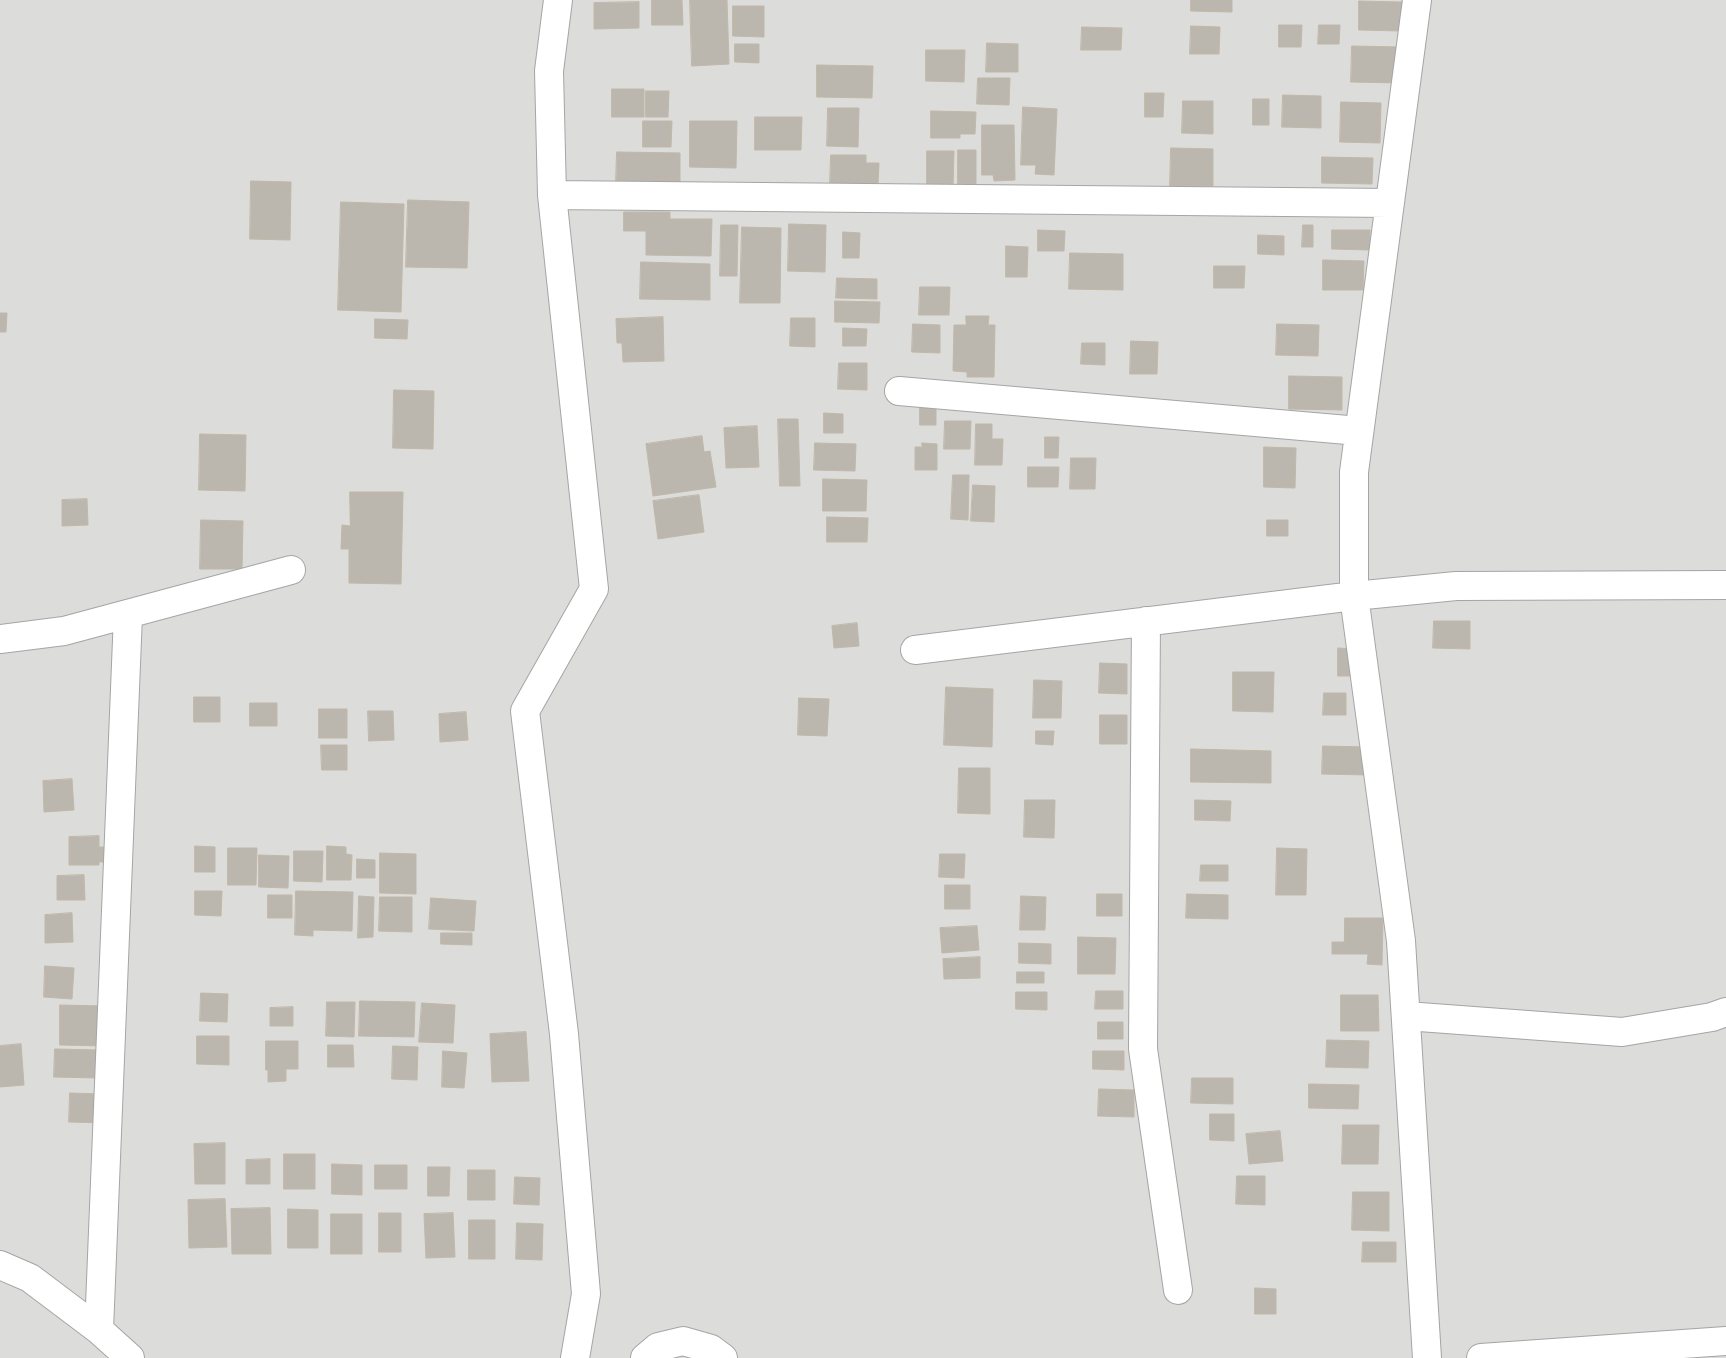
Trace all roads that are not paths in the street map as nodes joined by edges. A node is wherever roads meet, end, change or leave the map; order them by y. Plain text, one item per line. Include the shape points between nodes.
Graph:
1 (558, 0) edge
2 (1417, 0) edge
3 (552, 196) junction
4 (1390, 203) junction
5 (899, 391) dead end
6 (1359, 432) junction
7 (291, 570) dead end
8 (1726, 585) edge
9 (1354, 596) junction
10 (128, 615) junction
11 (1146, 621) junction
12 (0, 639) edge
13 (915, 650) dead end
14 (1726, 1012) edge
15 (1406, 1016) junction
16 (0, 1265) edge
17 (1178, 1290) dead end
18 (99, 1330) junction
19 (1726, 1340) edge
20 (130, 1358) edge
21 (575, 1358) edge
22 (644, 1358) edge
23 (723, 1358) edge
24 (1426, 1358) edge
25 (1481, 1358) edge

1 - 3 street via 550,71
2 - 4 street
3 - 4 street
3 - 21 street via 594,589 525,711 564,1034 586,1294
4 - 6 street
5 - 6 street
6 - 9 street via 1354,472
7 - 10 street
8 - 9 street via 1456,586
9 - 11 street
9 - 15 street via 1402,941
10 - 12 street via 64,631
10 - 18 street
11 - 13 street
11 - 17 street via 1143,1049
14 - 15 street via 1622,1032
15 - 24 street
16 - 18 street via 30,1278
18 - 20 street
19 - 25 street
22 - 23 street via 658,1347 683,1341 711,1349

